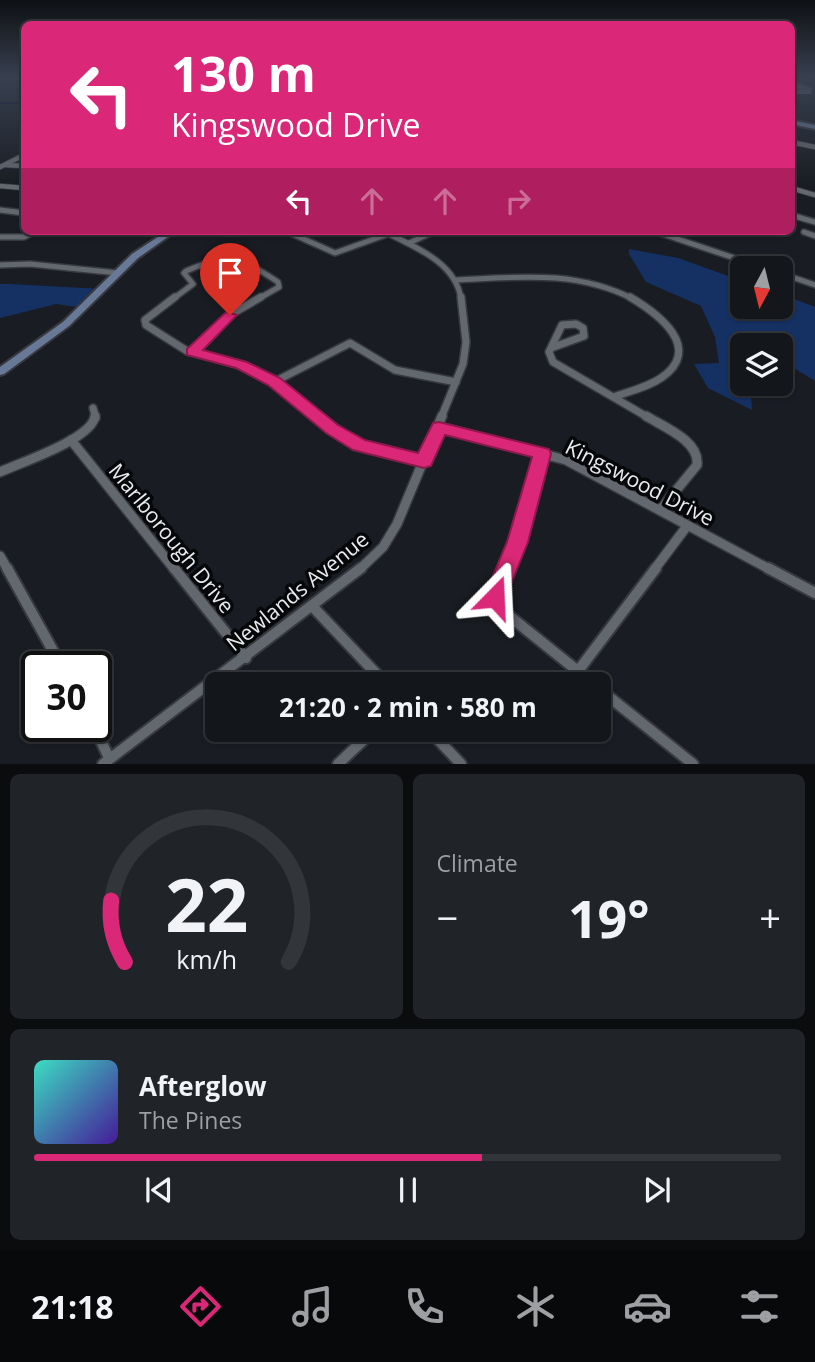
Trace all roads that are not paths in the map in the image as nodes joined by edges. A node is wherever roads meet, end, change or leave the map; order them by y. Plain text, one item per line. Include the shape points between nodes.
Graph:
1 (795, 123) edge
2 (815, 127) edge
3 (795, 143) edge
4 (815, 147) edge
5 (21, 156) edge
6 (6, 164) junction
7 (21, 166) edge
8 (0, 167) edge
9 (0, 186) edge
10 (21, 188) edge
11 (795, 189) edge
12 (815, 195) edge
13 (0, 210) edge
14 (21, 213) edge
15 (795, 216) edge
16 (815, 222) edge
17 (804, 232) dead end
18 (27, 235) edge
19 (166, 235) edge
20 (295, 235) edge
21 (379, 235) edge
22 (392, 235) edge
23 (426, 235) edge
24 (666, 235) edge
25 (815, 236) edge
26 (0, 237) edge
27 (409, 243) junction
28 (730, 257) edge
29 (0, 265) edge
30 (118, 273) junction
31 (793, 277) edge
32 (457, 280) junction
33 (815, 285) edge
34 (551, 348) junction
35 (192, 352) junction
36 (0, 372) edge
37 (274, 382) junction
38 (456, 382) junction
39 (616, 396) junction
40 (93, 408) dead end
41 (439, 427) junction
42 (71, 440) junction
43 (542, 454) junction
44 (424, 461) junction
45 (0, 472) edge
46 (660, 510) junction
47 (687, 526) junction
48 (0, 556) edge
49 (815, 593) edge
50 (313, 607) junction
51 (53, 651) edge
52 (246, 658) junction
53 (578, 671) joint
54 (375, 672) edge
55 (611, 698) edge
56 (99, 742) edge
57 (361, 742) edge
58 (440, 742) edge
59 (106, 761) edge
60 (338, 764) edge
61 (461, 764) edge
62 (693, 764) edge

1 - 2 main road
3 - 4 street
5 - 6 street
6 - 7 street
6 - 8 street
9 - 10 street
11 - 12 street
13 - 14 street
15 - 16 street
17 - 25 street
18 - 26 street
19 - 30 main road
20 - 21 street via 335,253
22 - 27 street
23 - 27 street
24 - 28 street
27 - 32 street
29 - 30 street
30 - 36 main road via 66,324
31 - 33 street
32 - 38 street, Newlands Avenue via 466,349
32 - 39 street via 574,278 626,295 653,310 674,334 676,360 666,374
34 - 34 street via 562,324 576,324 584,330 584,336
34 - 39 street via 549,355 555,363
35 - 35 street via 145,323 193,284 186,271 236,257 279,283 230,315
35 - 37 street via 241,365
37 - 38 street via 350,343 397,371
37 - 44 street via 352,442
38 - 41 street, Newlands Avenue
39 - 46 street via 689,442 696,452 696,467
40 - 42 street via 97,413 93,425
41 - 43 street, Kingswood Drive
41 - 44 street, Newlands Avenue
42 - 45 street
42 - 52 street, Marlborough Drive
43 - 46 street, Kingswood Drive via 566,460
43 - 53 street via 496,600 503,611
44 - 50 street, Newlands Avenue via 383,547
46 - 47 street, Kingswood Drive
47 - 49 street, Kingswood Drive
47 - 53 street
48 - 51 street
50 - 52 street, Newlands Avenue
50 - 54 street
52 - 59 street, Newlands Avenue
55 - 62 street
56 - 59 street
57 - 60 street
58 - 61 street

